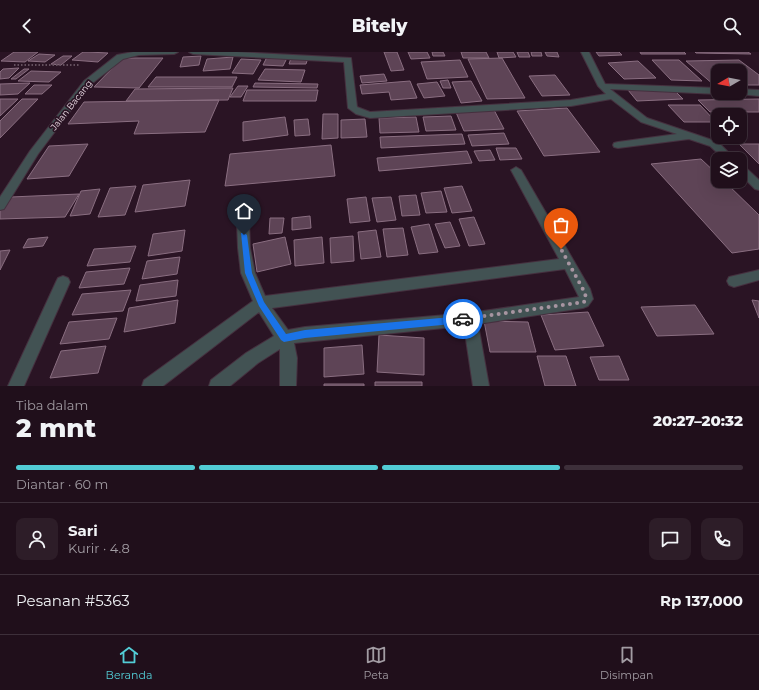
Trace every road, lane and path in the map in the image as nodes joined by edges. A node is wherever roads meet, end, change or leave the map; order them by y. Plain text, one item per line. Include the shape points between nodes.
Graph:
1 (174, 52) edge
2 (193, 52) edge
3 (585, 52) edge
4 (14, 65) dead end
5 (108, 66) junction
6 (602, 86) junction
7 (711, 91) edge
8 (747, 92) edge
9 (759, 93) edge
10 (613, 96) junction
11 (692, 136) junction
12 (618, 145) dead end
13 (723, 152) edge
14 (516, 170) dead end
15 (747, 175) edge
16 (759, 186) edge
17 (0, 206) edge
18 (243, 222) dead end
19 (568, 263) junction
20 (759, 275) edge
21 (734, 281) dead end
22 (63, 282) dead end
23 (261, 303) junction
24 (470, 319) junction
25 (284, 338) junction
26 (16, 386) edge
27 (150, 386) edge
28 (216, 386) edge
29 (288, 386) edge
30 (481, 386) edge

1 - 5 street, Jalan Bacang via 120,56
2 - 10 street via 348,60 353,108 370,115 571,103
3 - 6 street
4 - 5 path
5 - 17 street, Jalan Bacang via 76,96 34,153
6 - 7 street
6 - 10 street
8 - 9 street
10 - 11 street via 644,120
11 - 12 street
11 - 13 street via 714,144
14 - 19 street
15 - 16 street
18 - 23 street via 248,273
19 - 23 street
19 - 24 street via 585,293 584,302
20 - 21 street
22 - 26 street
23 - 25 street
23 - 27 street
24 - 25 street
24 - 30 street
25 - 28 street via 252,358
25 - 29 street via 289,358

